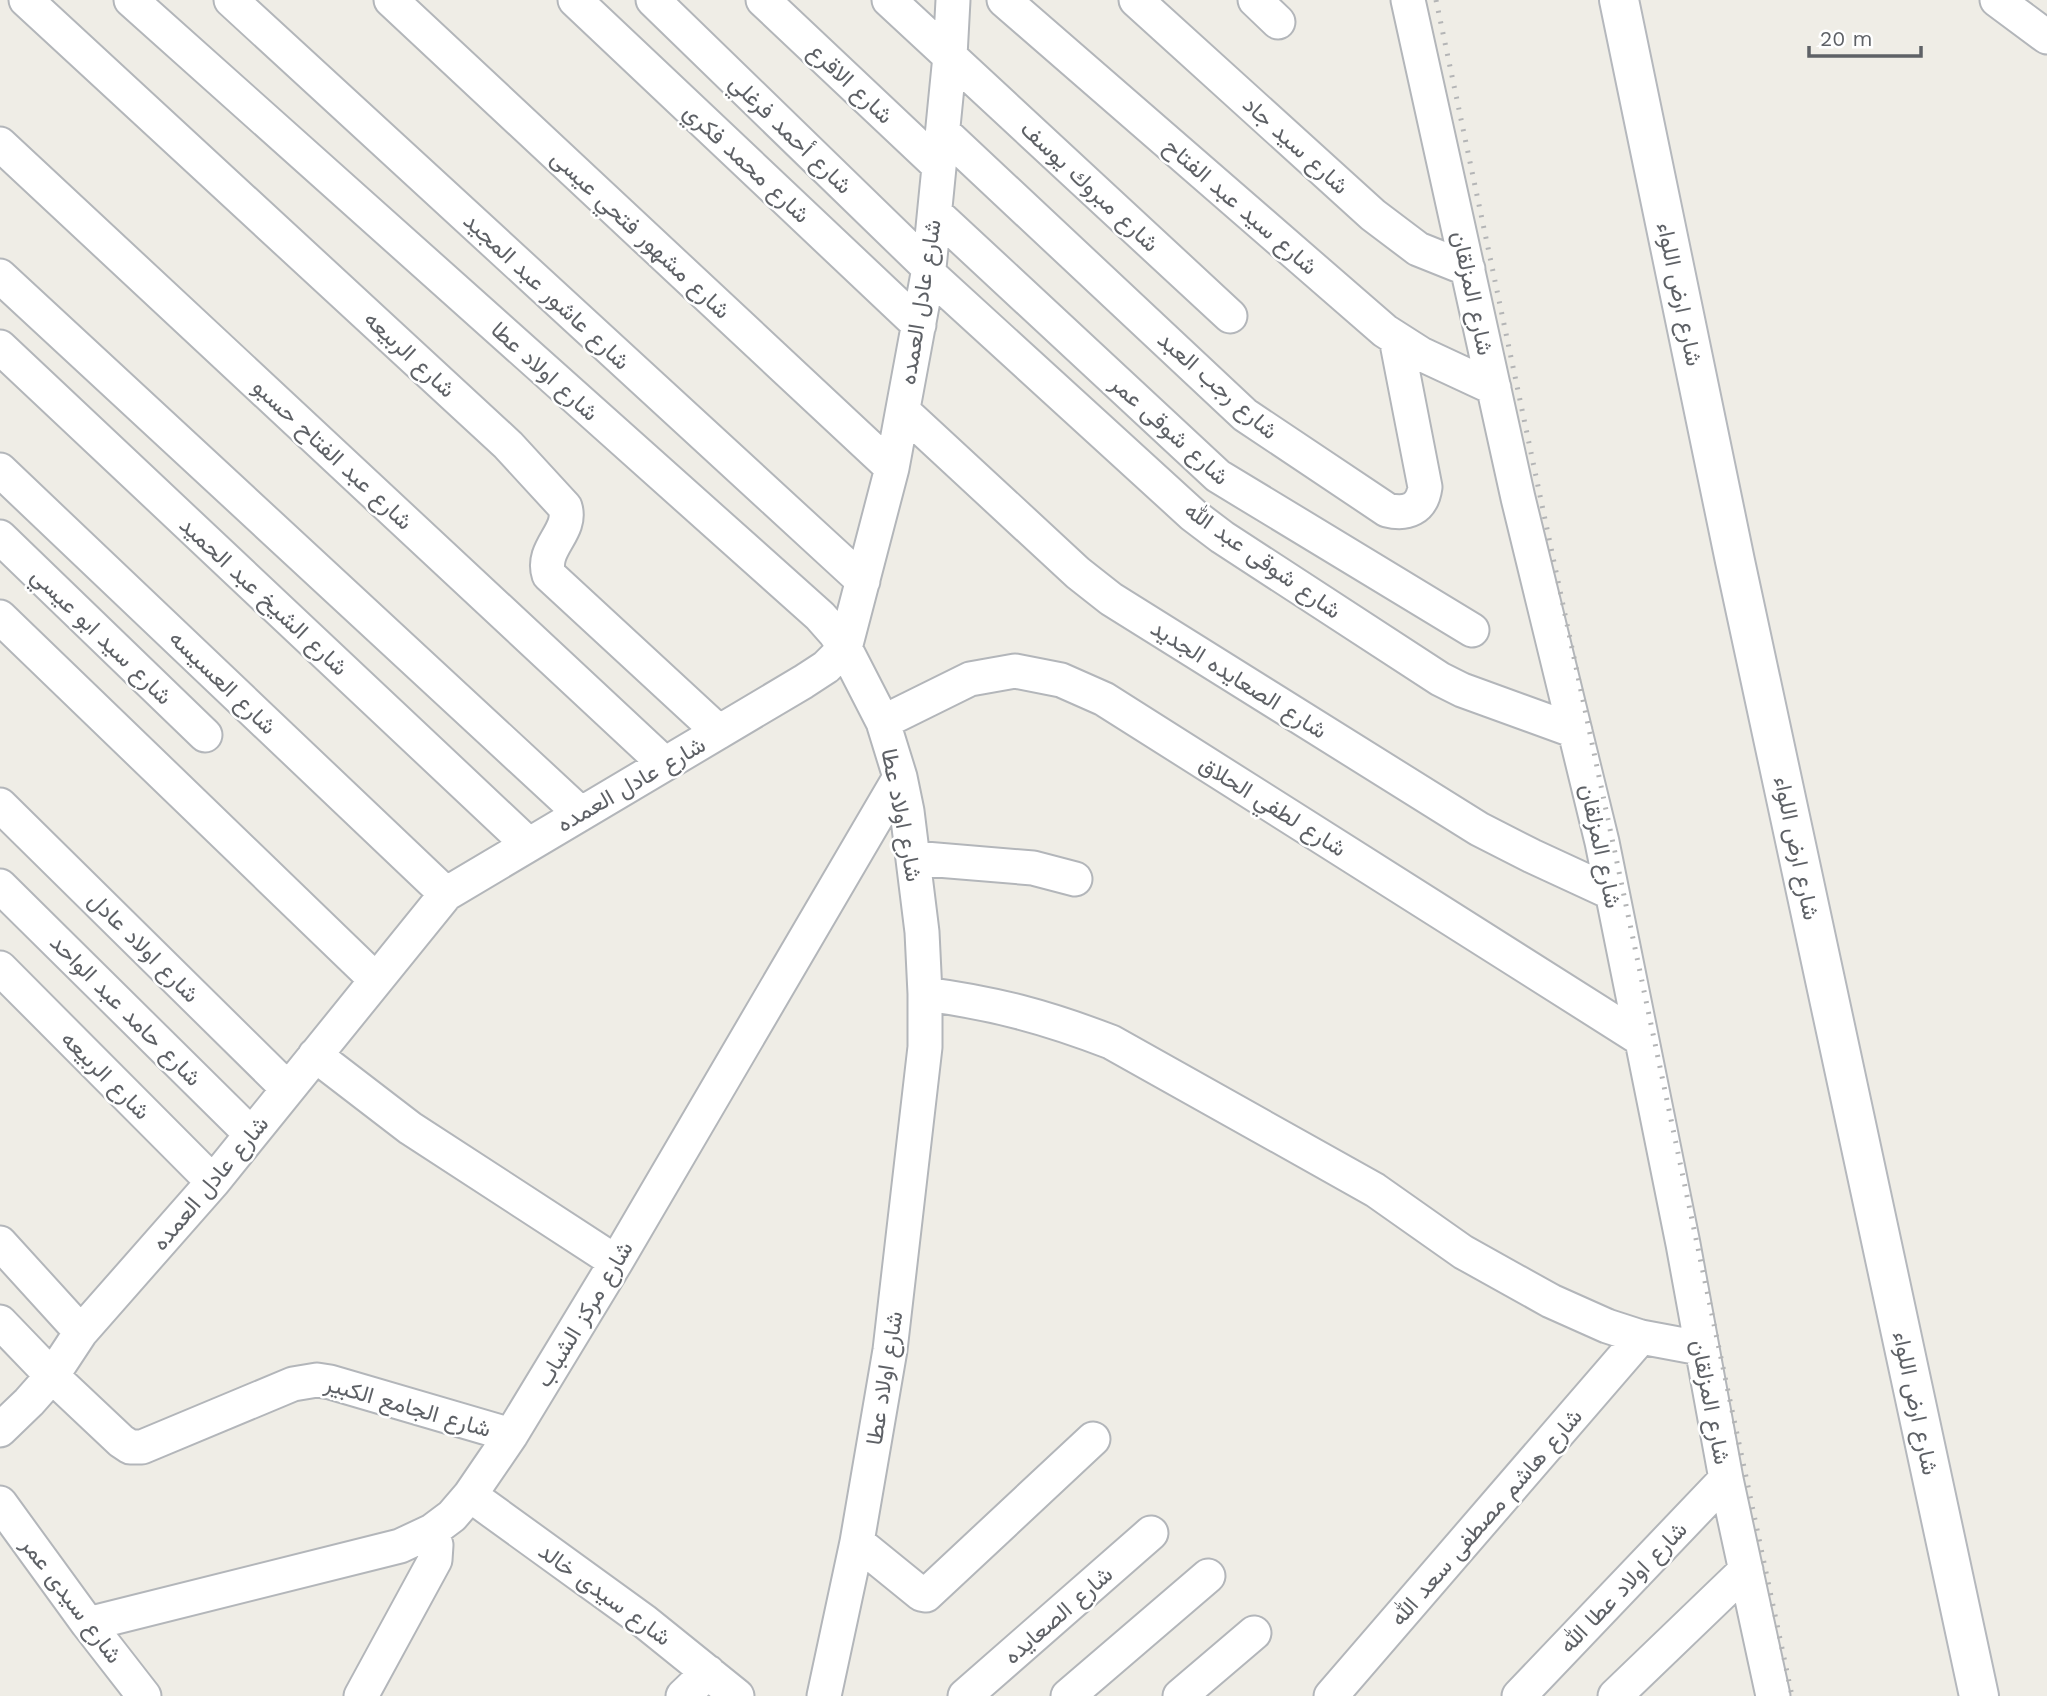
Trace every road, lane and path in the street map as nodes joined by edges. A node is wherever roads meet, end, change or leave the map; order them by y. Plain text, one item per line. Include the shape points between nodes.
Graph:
1 (26, 0) edge
2 (131, 0) edge
3 (231, 0) edge
4 (391, 0) edge
5 (575, 0) edge
6 (653, 0) edge
7 (763, 0) edge
8 (889, 0) edge
9 (953, 0) edge
10 (1004, 0) edge
11 (1136, 0) edge
12 (1408, 0) edge
13 (1619, 0) edge
14 (1997, 0) edge
15 (2047, 37) edge
16 (950, 56) junction
17 (943, 132) junction
18 (0, 144) edge
19 (939, 166) junction
20 (935, 213) junction
21 (1468, 269) junction
22 (928, 270) junction
23 (0, 276) edge
24 (1230, 316) dead end
25 (919, 325) junction
26 (1396, 338) junction
27 (0, 347) edge
28 (1494, 388) junction
29 (903, 411) junction
30 (892, 468) junction
31 (0, 470) edge
32 (0, 537) edge
33 (863, 581) junction
34 (0, 617) edge
35 (1472, 630) dead end
36 (845, 648) junction
37 (883, 722) junction
38 (1575, 731) junction
39 (719, 732) junction
40 (205, 735) dead end
41 (665, 764) junction
42 (900, 777) junction
43 (0, 805) edge
44 (580, 813) junction
45 (528, 844) junction
46 (913, 858) junction
47 (1075, 879) dead end
48 (0, 886) edge
49 (446, 894) junction
50 (1612, 894) junction
51 (0, 968) edge
52 (376, 980) junction
53 (925, 993) junction
54 (1642, 1039) junction
55 (315, 1055) junction
56 (288, 1089) junction
57 (251, 1134) junction
58 (213, 1182) junction
59 (0, 1243) edge
60 (616, 1262) junction
61 (0, 1322) edge
62 (81, 1332) junction
63 (1641, 1338) junction
64 (1700, 1348) junction
65 (52, 1376) junction
66 (0, 1430) edge
67 (511, 1435) junction
68 (1093, 1439) dead end
69 (1726, 1479) junction
70 (470, 1495) junction
71 (0, 1503) edge
72 (432, 1531) junction
73 (1151, 1533) dead end
74 (857, 1542) junction
75 (1745, 1570) junction
76 (1208, 1576) dead end
77 (88, 1624) junction
78 (1254, 1633) dead end
79 (708, 1672) junction
80 (1342, 1692) edge
81 (144, 1696) edge
82 (361, 1696) edge
83 (683, 1696) edge
84 (737, 1696) edge
85 (824, 1696) edge
86 (965, 1696) edge
87 (1068, 1696) edge
88 (1180, 1696) edge
89 (1519, 1696) edge
90 (1615, 1696) edge
91 (1773, 1696) edge
92 (1979, 1696) edge

1 - 39 street, شارع الربيعه via 525,463 567,515 549,553 549,575
2 - 36 street, شارع اولاد عطا via 820,616
3 - 33 street, شارع عاشور عبد المجيد
4 - 30 street, شارع مشهور فتحي عيسى
5 - 25 street, شارع محمد فكري
6 - 22 street, شارع أحمد فرغلي
7 - 19 street, شارع الاقرع
8 - 16 street, شارع مبروك يوسف
9 - 16 street, شارع عادل العمده
10 - 26 street, شارع سيد عبد الفتاح
11 - 21 street, شارع سيد جاد via 1373,215 1419,249
12 - 21 street, شارع المزلقان
13 - 92 street, شارع ارض اللواء
14 - 15 street
16 - 17 street, شارع عادل العمده
16 - 24 street, شارع مبروك يوسف
17 - 19 street, شارع عادل العمده
17 - 26 street, شارع رجب العبد via 1245,415 1388,510 1400,513 1418,506 1425,487
18 - 41 street, شارع عبد الفتاح حسبو
19 - 20 street, شارع عادل العمده
20 - 22 street, شارع عادل العمده
20 - 35 street, شارع شوقى عمر via 1218,476
21 - 28 street, شارع المزلقان
22 - 25 street, شارع عادل العمده
22 - 38 street, شارع شوقى عبد الله via 1222,537 1440,679
23 - 44 street
25 - 29 street, شارع عادل العمده
26 - 28 street, شارع سيد عبد الفتاح
27 - 45 street, شارع الشيخ عبد الحميد
28 - 38 street, شارع المزلقان
29 - 30 street, شارع عادل العمده
29 - 50 street, شارع الصعايده الجديد via 1111,598 1479,829
30 - 33 street, شارع عادل العمده
31 - 49 street, شارع العسيسه
32 - 40 street, شارع سيد ابو عيسي
33 - 36 street, شارع عادل العمده
34 - 52 street
36 - 37 street, شارع اولاد عطا
36 - 39 street, شارع عادل العمده via 826,667
37 - 42 street, شارع اولاد عطا
37 - 54 street, شارع لطفي الحلاق via 970,679 1015,671 1061,680 1104,699
38 - 50 street, شارع المزلقان
39 - 41 street, شارع عادل العمده
41 - 44 street, شارع عادل العمده
42 - 46 street, شارع اولاد عطا
42 - 60 street, شارع مركز الشباب
43 - 56 street, شارع اولاد عادل
44 - 45 street, شارع عادل العمده
45 - 49 street, شارع عادل العمده
46 - 47 street via 1033,868
46 - 53 street, شارع اولاد عطا
48 - 57 street, شارع حامد عبد الواحد
49 - 52 street, شارع عادل العمده
50 - 54 street, شارع المزلقان
51 - 58 street, شارع الربيعه
52 - 55 street, شارع عادل العمده
53 - 63 street via 1020,1010 1111,1042 1375,1190 1464,1252 1551,1301
53 - 74 street, شارع اولاد عطا via 925,1047 890,1350
54 - 64 street, شارع المزلقان
55 - 56 street, شارع عادل العمده
55 - 60 street via 410,1128
56 - 57 street, شارع عادل العمده
57 - 58 street, شارع عادل العمده
58 - 62 street, شارع عادل العمده
59 - 62 street
60 - 67 street, شارع مركز الشباب
61 - 65 street
62 - 65 street, شارع عادل العمده
63 - 64 street
63 - 80 street, شارع هاشم مصطفى سعد الله
64 - 69 street, شارع المزلقان
65 - 66 street, شارع عادل العمده
65 - 67 street, شارع الجامع الكبير via 125,1445 136,1448 293,1384 317,1380
67 - 70 street, شارع مركز الشباب
68 - 74 street via 926,1595
69 - 75 street, شارع المزلقان
69 - 89 street, شارع اولاد عطا الله
70 - 72 street, شارع مركز الشباب via 453,1516
70 - 79 street, شارع سيدى خالد
71 - 77 street, شارع سيدى عمر
72 - 77 street, شارع مركز الشباب via 400,1546
72 - 82 street via 435,1560
73 - 86 street, شارع الصعايده
74 - 85 street, شارع اولاد عطا
75 - 90 street
75 - 91 street, شارع المزلقان
76 - 87 street
77 - 81 street, شارع سيدى عمر
78 - 88 street
79 - 83 street
79 - 84 street, شارع سيدى خالد

